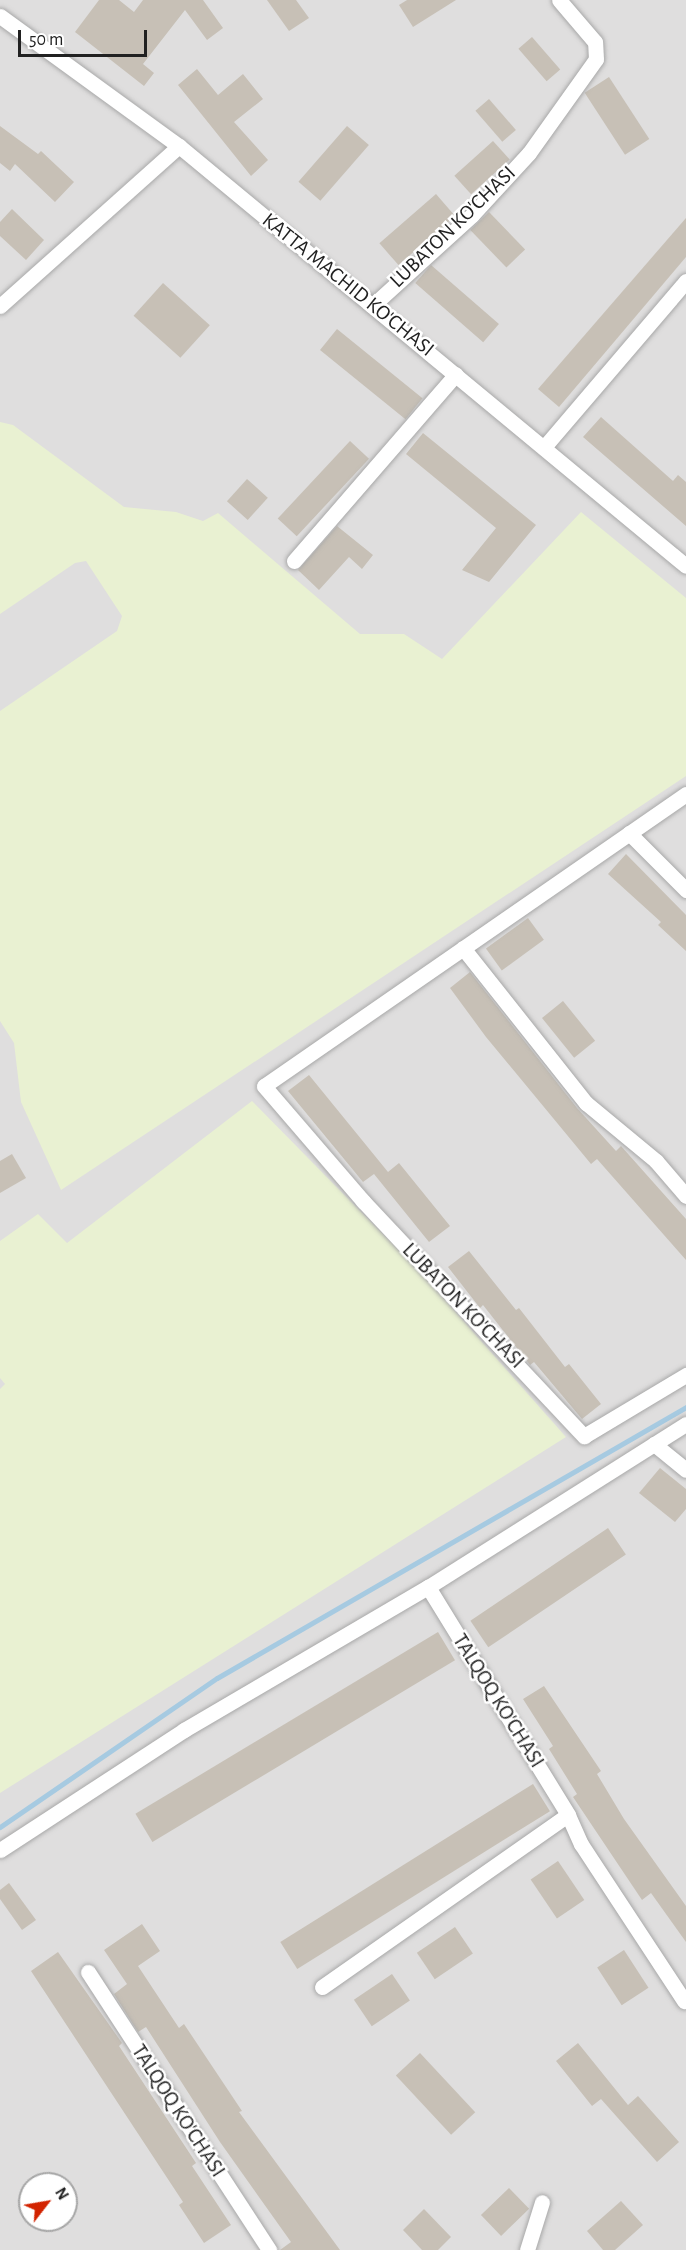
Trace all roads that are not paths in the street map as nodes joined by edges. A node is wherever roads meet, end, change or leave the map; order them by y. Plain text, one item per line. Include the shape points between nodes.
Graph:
1 (559, 0) edge
2 (0, 16) edge
3 (178, 146) junction
4 (686, 281) edge
5 (0, 306) edge
6 (372, 306) junction
7 (456, 374) junction
8 (545, 446) junction
9 (294, 561) dead end
10 (686, 566) edge
11 (686, 794) edge
12 (629, 833) junction
13 (686, 890) edge
14 (463, 948) junction
15 (686, 1196) edge
16 (686, 1375) edge
17 (686, 1424) edge
18 (654, 1444) junction
19 (686, 1470) edge
20 (428, 1587) junction
21 (568, 1815) junction
22 (0, 1850) edge
23 (87, 1972) dead end
24 (322, 1987) dead end
25 (684, 2001) dead end
26 (542, 2202) dead end
27 (270, 2250) edge
28 (527, 2250) edge

1 - 6 street, LUBATON KO'CHASI via 595,42 596,59 529,153 472,215
2 - 3 street, KATTA MACHID KO'CHASI
3 - 5 street
3 - 6 street, KATTA MACHID KO'CHASI
4 - 8 street
6 - 7 street, KATTA MACHID KO'CHASI
7 - 8 street, KATTA MACHID KO'CHASI
7 - 9 street
8 - 10 street, KATTA MACHID KO'CHASI
11 - 12 street
12 - 13 street
12 - 14 street
14 - 15 street via 586,1102 656,1161
14 - 16 street, LUBATON KO'CHASI via 264,1086 363,1200 584,1436
17 - 18 street
18 - 19 street
18 - 20 street
20 - 21 street, TALQOQ KO'CHASI
20 - 22 street via 184,1730
21 - 24 street
21 - 25 street, TALQOQ KO'CHASI via 580,1844
23 - 27 street, TALQOQ KO'CHASI
26 - 28 street

